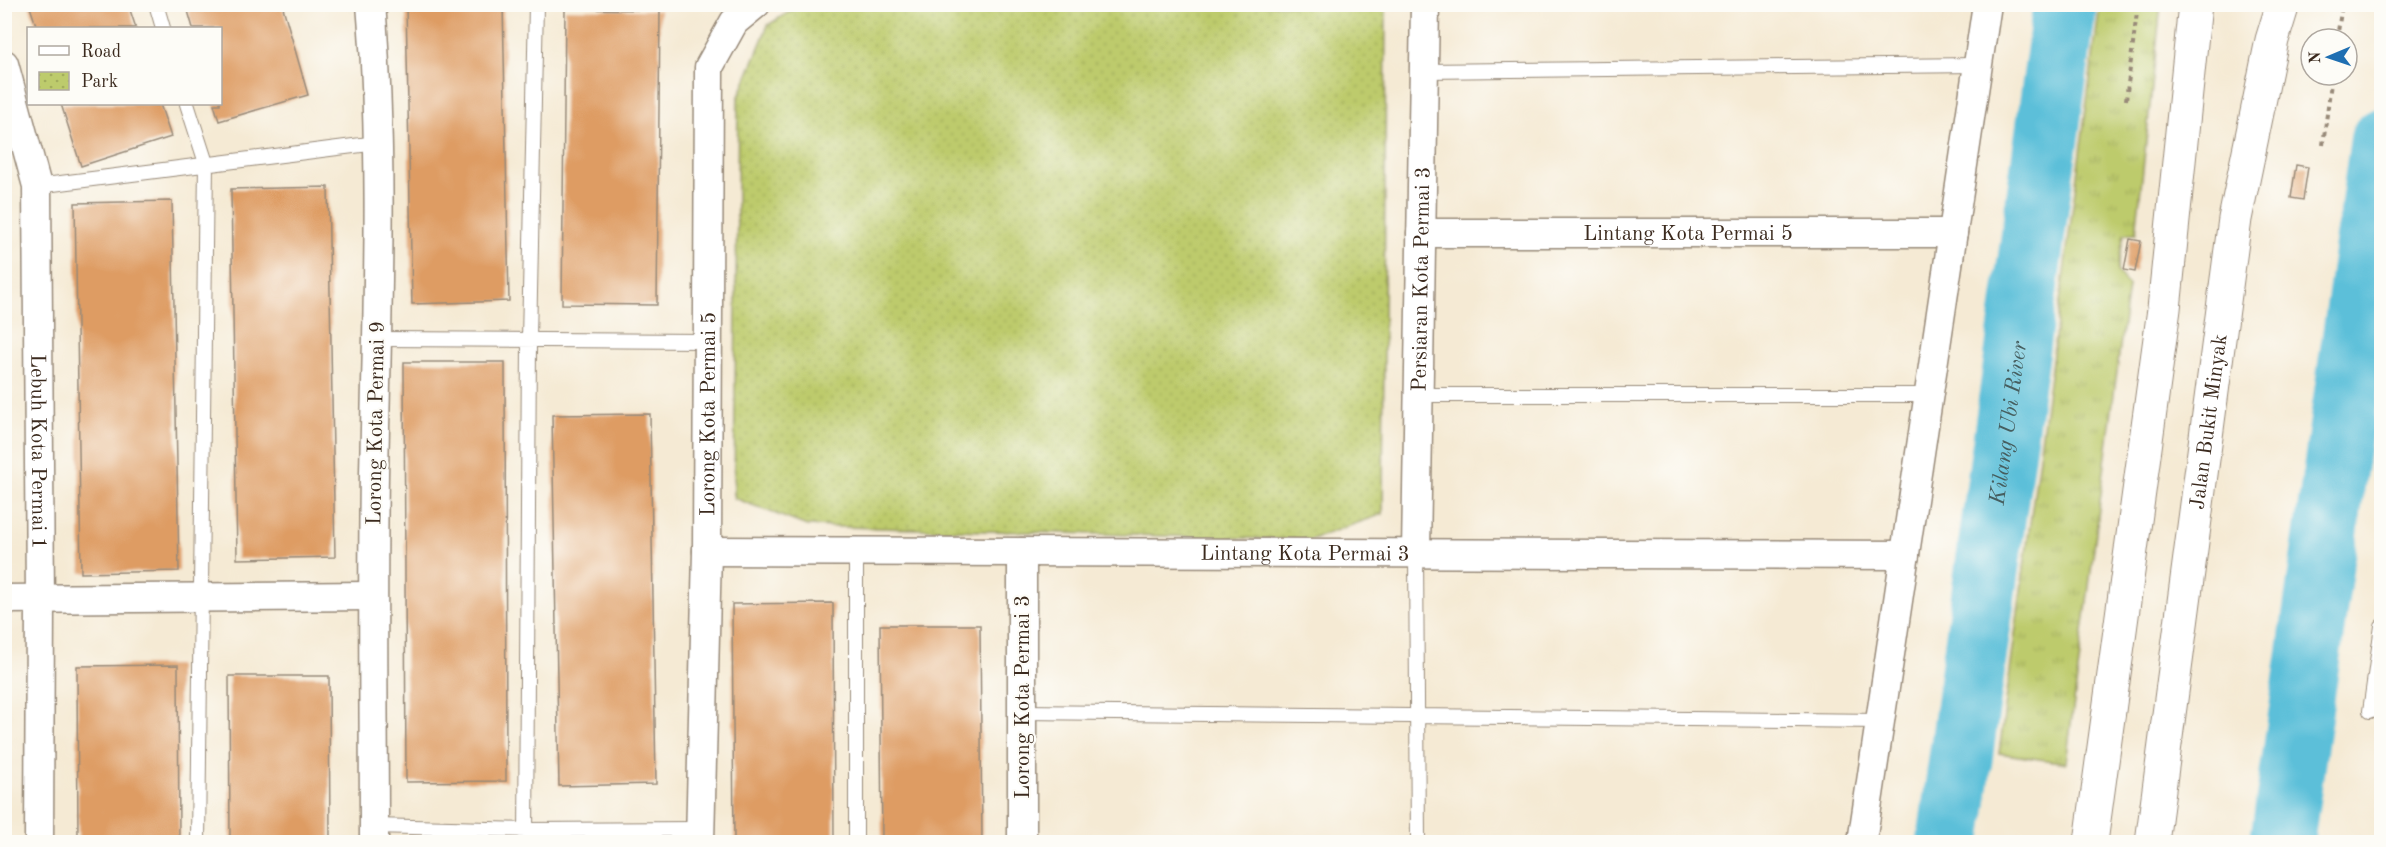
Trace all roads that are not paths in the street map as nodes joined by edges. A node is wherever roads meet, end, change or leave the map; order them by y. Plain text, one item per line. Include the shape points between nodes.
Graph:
1 (156, 4) edge
2 (371, 4) edge
3 (536, 4) edge
4 (756, 4) edge
5 (1425, 4) edge
6 (1987, 4) edge
7 (2195, 4) edge
8 (2273, 4) edge
9 (2283, 4) edge
10 (163, 27) edge
11 (2272, 40) junction
12 (4, 64) edge
13 (1978, 65) junction
14 (1424, 70) junction
15 (187, 105) edge
16 (377, 143) junction
17 (206, 163) junction
18 (37, 186) junction
19 (1422, 233) junction
20 (1953, 233) junction
21 (377, 339) junction
22 (529, 340) junction
23 (706, 341) junction
24 (1419, 394) junction
25 (1929, 394) junction
26 (707, 551) junction
27 (856, 552) junction
28 (1022, 552) junction
29 (1416, 552) junction
30 (1905, 555) junction
31 (372, 596) junction
32 (200, 598) junction
33 (4, 599) edge
34 (40, 600) junction
35 (2382, 626) edge
36 (2370, 711) dead end
37 (1022, 712) junction
38 (1418, 717) junction
39 (1880, 721) junction
40 (374, 834) edge
41 (526, 836) edge
42 (700, 836) edge
43 (39, 843) edge
44 (198, 843) edge
45 (856, 843) edge
46 (1022, 843) edge
47 (1419, 843) edge
48 (1862, 843) edge
49 (2091, 843) edge
50 (2152, 843) edge

1 - 10 lane
2 - 16 street, Lorong Kota Permai 9
3 - 22 lane
4 - 23 street, Lorong Kota Permai 5 via 734,22 709,67
5 - 14 street, Persiaran Kota Permai 3
6 - 13 street
7 - 49 main road via 2164,309
8 - 11 main road
9 - 11 main road, Jalan Bukit Minyak
11 - 50 main road, Jalan Bukit Minyak via 2235,219
12 - 18 street, Lebuh Kota Permai 1
13 - 14 lane
13 - 20 street
14 - 19 street, Persiaran Kota Permai 3
15 - 17 lane
16 - 17 lane
16 - 21 street, Lorong Kota Permai 9
17 - 18 lane
17 - 32 lane
18 - 34 street, Lebuh Kota Permai 1
19 - 20 street, Lintang Kota Permai 5
19 - 24 street, Persiaran Kota Permai 3
20 - 25 street
21 - 22 lane
21 - 31 street, Lorong Kota Permai 9
22 - 23 lane
22 - 41 lane
23 - 26 street, Lorong Kota Permai 5
24 - 25 lane
24 - 29 street, Persiaran Kota Permai 3
25 - 30 street
26 - 27 street, Lintang Kota Permai 3
26 - 42 street, Lorong Kota Permai 5
27 - 28 street, Lintang Kota Permai 3
27 - 45 lane
28 - 29 street, Lintang Kota Permai 3
28 - 37 street, Lorong Kota Permai 3
29 - 30 street, Lintang Kota Permai 3
29 - 38 lane
30 - 39 street
31 - 32 street
31 - 40 street, Lorong Kota Permai 9
32 - 34 street
32 - 44 lane
33 - 34 street
34 - 43 street, Lebuh Kota Permai 1
35 - 36 lane
37 - 38 lane
37 - 46 street, Lorong Kota Permai 3
38 - 39 lane
38 - 47 lane
39 - 48 street
40 - 41 lane
41 - 42 lane

